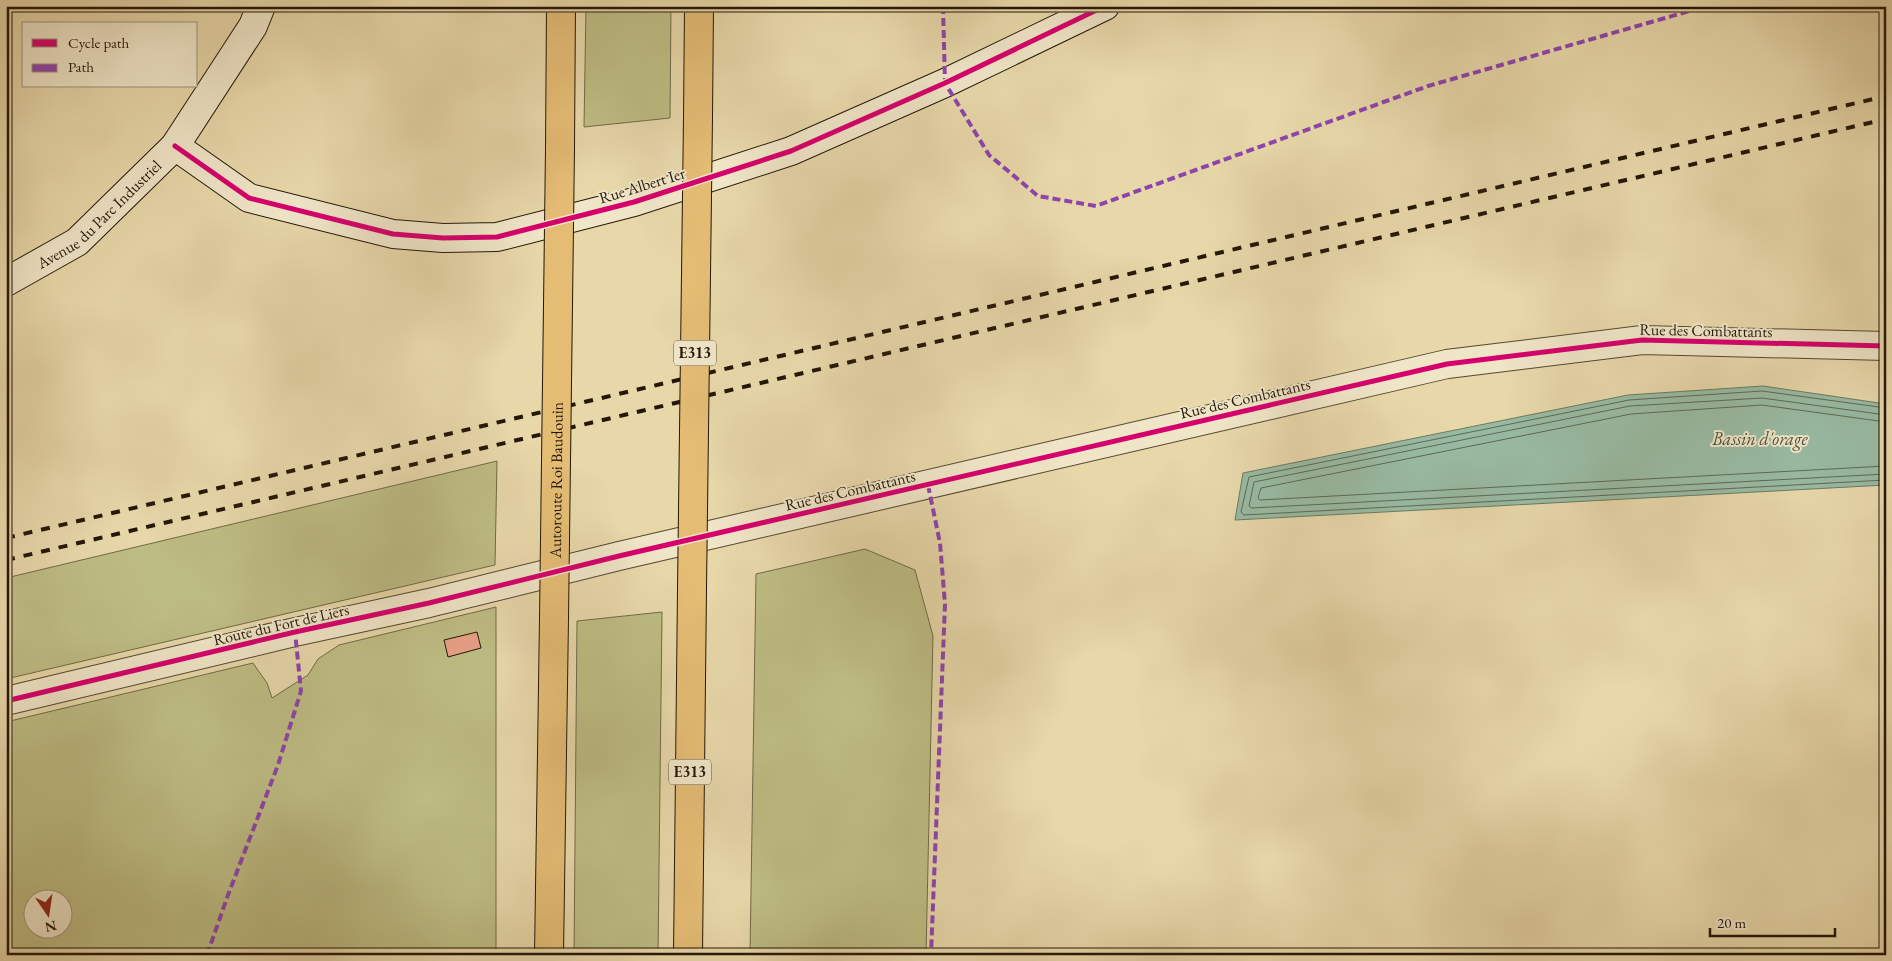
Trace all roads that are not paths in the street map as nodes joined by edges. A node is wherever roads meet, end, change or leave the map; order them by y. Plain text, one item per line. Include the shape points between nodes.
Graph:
1 (261, 6) edge
2 (561, 6) edge
3 (699, 6) edge
4 (1105, 6) edge
5 (175, 146) junction
6 (6, 282) edge
7 (1886, 346) edge
8 (619, 556) joint
9 (6, 701) edge
10 (549, 955) edge
11 (688, 955) edge

1 - 5 street, Avenue du Parc Industriel via 253,26
2 - 10 highway, Autoroute Roi Baudouin, bridge
3 - 11 highway, E313, bridge
4 - 5 street, Rue Albert Ier via 945,83 790,151 634,202 497,237 443,238 393,234 249,198
5 - 6 street, Avenue du Parc Industriel via 77,242
7 - 8 street, Rue des Combattants via 1642,340 1447,364
8 - 9 street, Route du Fort de Liers

